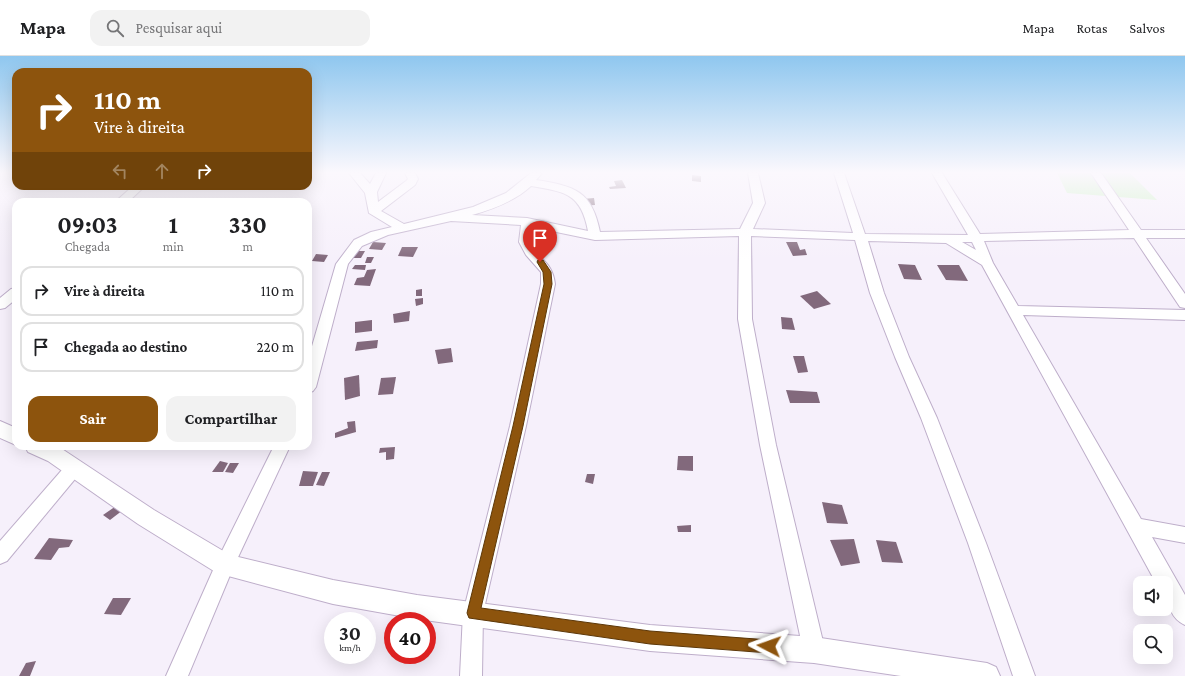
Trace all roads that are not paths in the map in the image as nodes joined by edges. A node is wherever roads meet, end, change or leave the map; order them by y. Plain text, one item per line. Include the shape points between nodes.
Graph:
1 (372, 202) edge
2 (384, 202) edge
3 (495, 202) edge
4 (583, 202) edge
5 (759, 202) edge
6 (850, 202) edge
7 (955, 202) edge
8 (1116, 202) edge
9 (373, 210) junction
10 (450, 217) junction
11 (527, 222) junction
12 (402, 228) junction
13 (745, 232) junction
14 (1137, 234) junction
15 (1185, 234) edge
16 (595, 236) junction
17 (859, 237) junction
18 (949, 239) junction
19 (977, 239) junction
20 (987, 262) junction
21 (12, 295) edge
22 (1185, 304) edge
23 (0, 305) edge
24 (1014, 310) junction
25 (1185, 315) edge
26 (312, 373) edge
27 (0, 429) edge
28 (12, 435) edge
29 (43, 450) edge
30 (280, 450) edge
31 (74, 468) junction
32 (1135, 526) junction
33 (1185, 535) edge
34 (0, 555) edge
35 (225, 565) junction
36 (473, 613) junction
37 (1185, 615) edge
38 (814, 650) junction
39 (909, 670) edge
40 (177, 676) edge
41 (471, 676) edge
42 (987, 676) edge
43 (1024, 676) edge

1 - 9 street
2 - 9 street
3 - 10 street
4 - 16 street via 588,209
5 - 13 street
6 - 17 street
7 - 19 street
8 - 14 street
9 - 12 street
10 - 11 street
10 - 12 street
11 - 16 street
11 - 36 street via 525,242 547,272 548,284 518,426
12 - 26 street via 359,242 342,264
13 - 16 street
13 - 17 street via 793,232
13 - 38 street via 745,319 768,445
14 - 15 street
14 - 19 street
14 - 22 street
17 - 18 street
17 - 43 street via 877,293 930,418
18 - 19 street
18 - 20 street
19 - 20 street
20 - 24 street
21 - 23 street
24 - 25 street
24 - 32 street
27 - 28 street
29 - 31 street
30 - 35 street
31 - 34 street
31 - 35 street via 146,517
32 - 33 street
32 - 37 street
35 - 36 street via 333,592 417,607
35 - 40 street
36 - 38 street via 650,638
36 - 41 street
38 - 39 street
39 - 42 street

